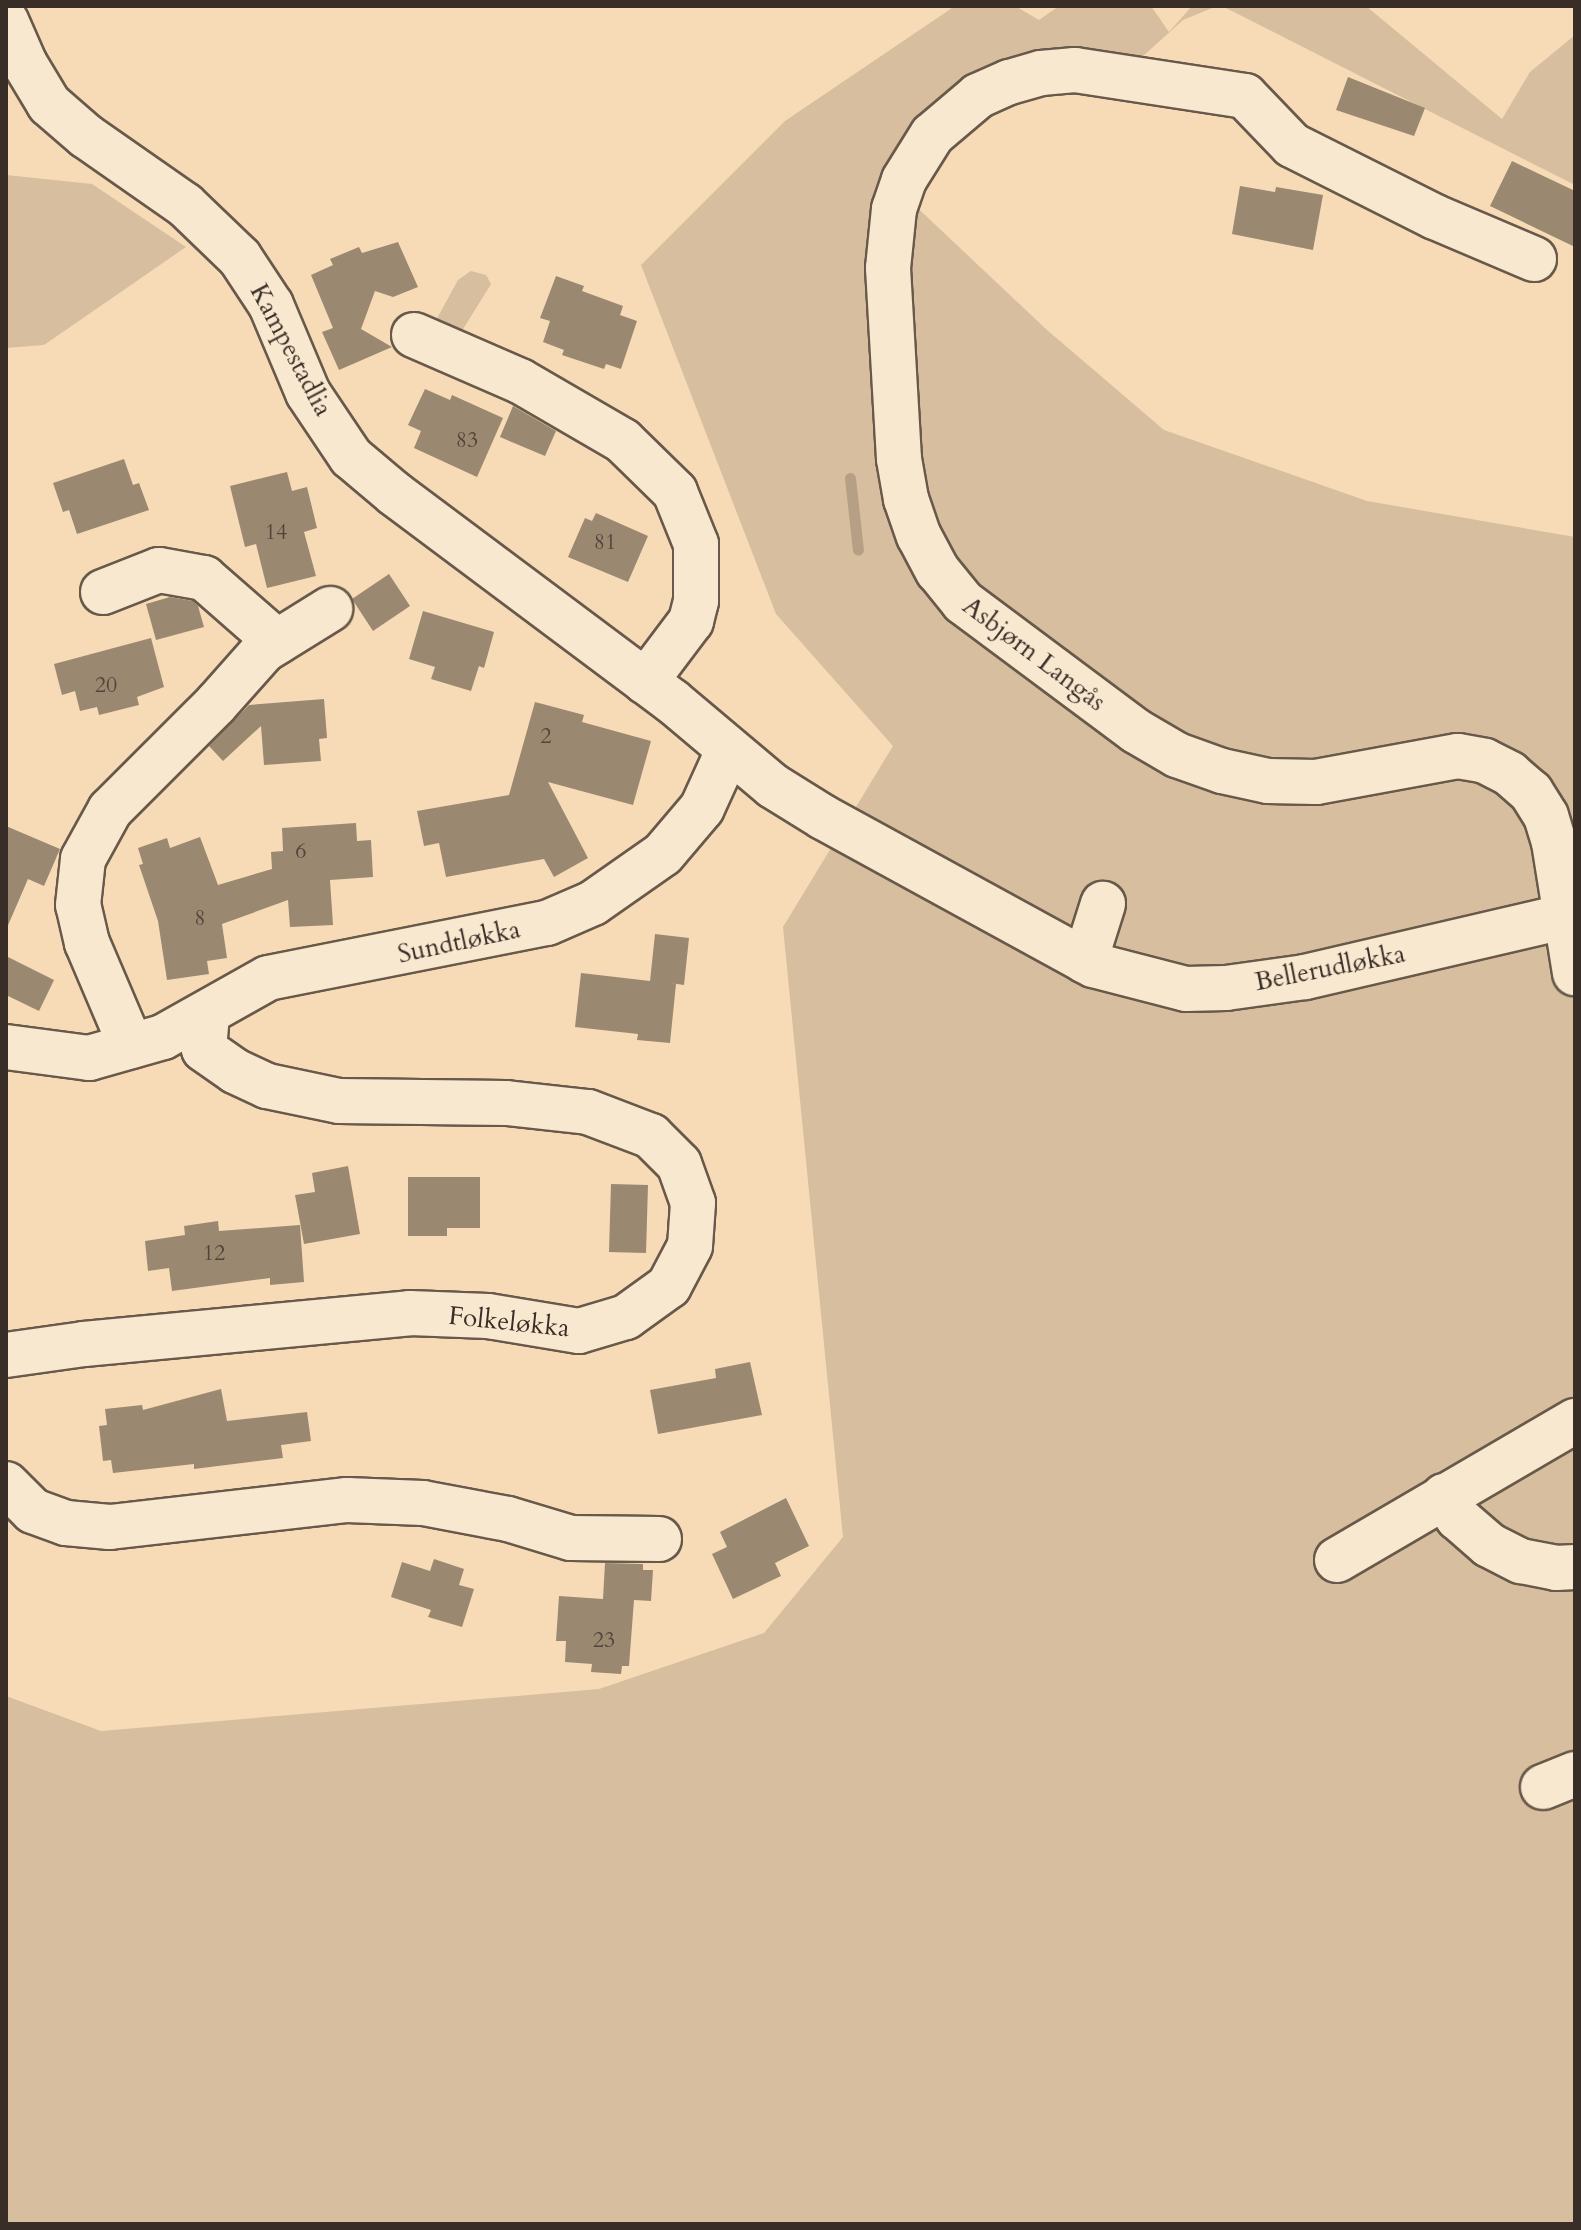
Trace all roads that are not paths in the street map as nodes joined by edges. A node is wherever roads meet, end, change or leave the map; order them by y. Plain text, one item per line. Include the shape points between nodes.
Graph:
1 (6, 21) edge
2 (1534, 259) dead end
3 (414, 335) dead end
4 (103, 592) dead end
5 (330, 609) dead end
6 (277, 642) junction
7 (645, 682) junction
8 (728, 751) junction
9 (773, 786) joint
10 (1103, 904) dead end
11 (1571, 915) edge
12 (1085, 961) junction
13 (1575, 973) edge
14 (207, 1014) junction
15 (131, 1046) junction
16 (6, 1047) edge
17 (6, 1355) edge
18 (1575, 1421) edge
19 (6, 1484) edge
20 (1444, 1496) junction
21 (659, 1539) dead end
22 (1337, 1560) dead end
23 (1575, 1567) edge

1 - 7 street, Kampestadlia via 49,104 185,205 240,258 271,305 308,393 351,457
2 - 11 street, Asbjørn Langås via 1435,217 1292,145 1245,96 1075,70 1009,82 951,116 924,146 904,180 888,238 899,459 906,499 919,536 963,602 1136,731 1177,755 1222,771 1268,781 1316,782 1458,756 1485,761 1531,792 1546,816
3 - 7 street via 520,381 623,441 675,492 696,544 696,601 691,621
4 - 6 street via 159,570 204,578
5 - 6 street
6 - 15 street via 110,810 83,859 78,905 87,943
7 - 8 street, Kampestadlia
8 - 9 street, Kampestadlia
8 - 14 street, Sundtløkka via 702,808 663,854 593,903 547,923 268,978
9 - 12 street, Bellerudløkka
10 - 12 street
11 - 12 street, Bellerudløkka via 1305,977 1226,988 1186,989
11 - 13 street, Asbjørn Langås
14 - 15 street, Sundtløkka via 163,1037
14 - 17 street, Folkeløkka via 204,1049 267,1086 339,1101 506,1103 588,1112 651,1136 679,1164 693,1203 690,1246 669,1286 626,1317 579,1331 488,1316 410,1313
15 - 16 street, Sundtløkka via 89,1058
18 - 20 street
19 - 21 street via 33,1511 66,1523 110,1527 347,1500 423,1503 571,1538
20 - 22 street
20 - 23 street via 1458,1518 1489,1545 1521,1561

